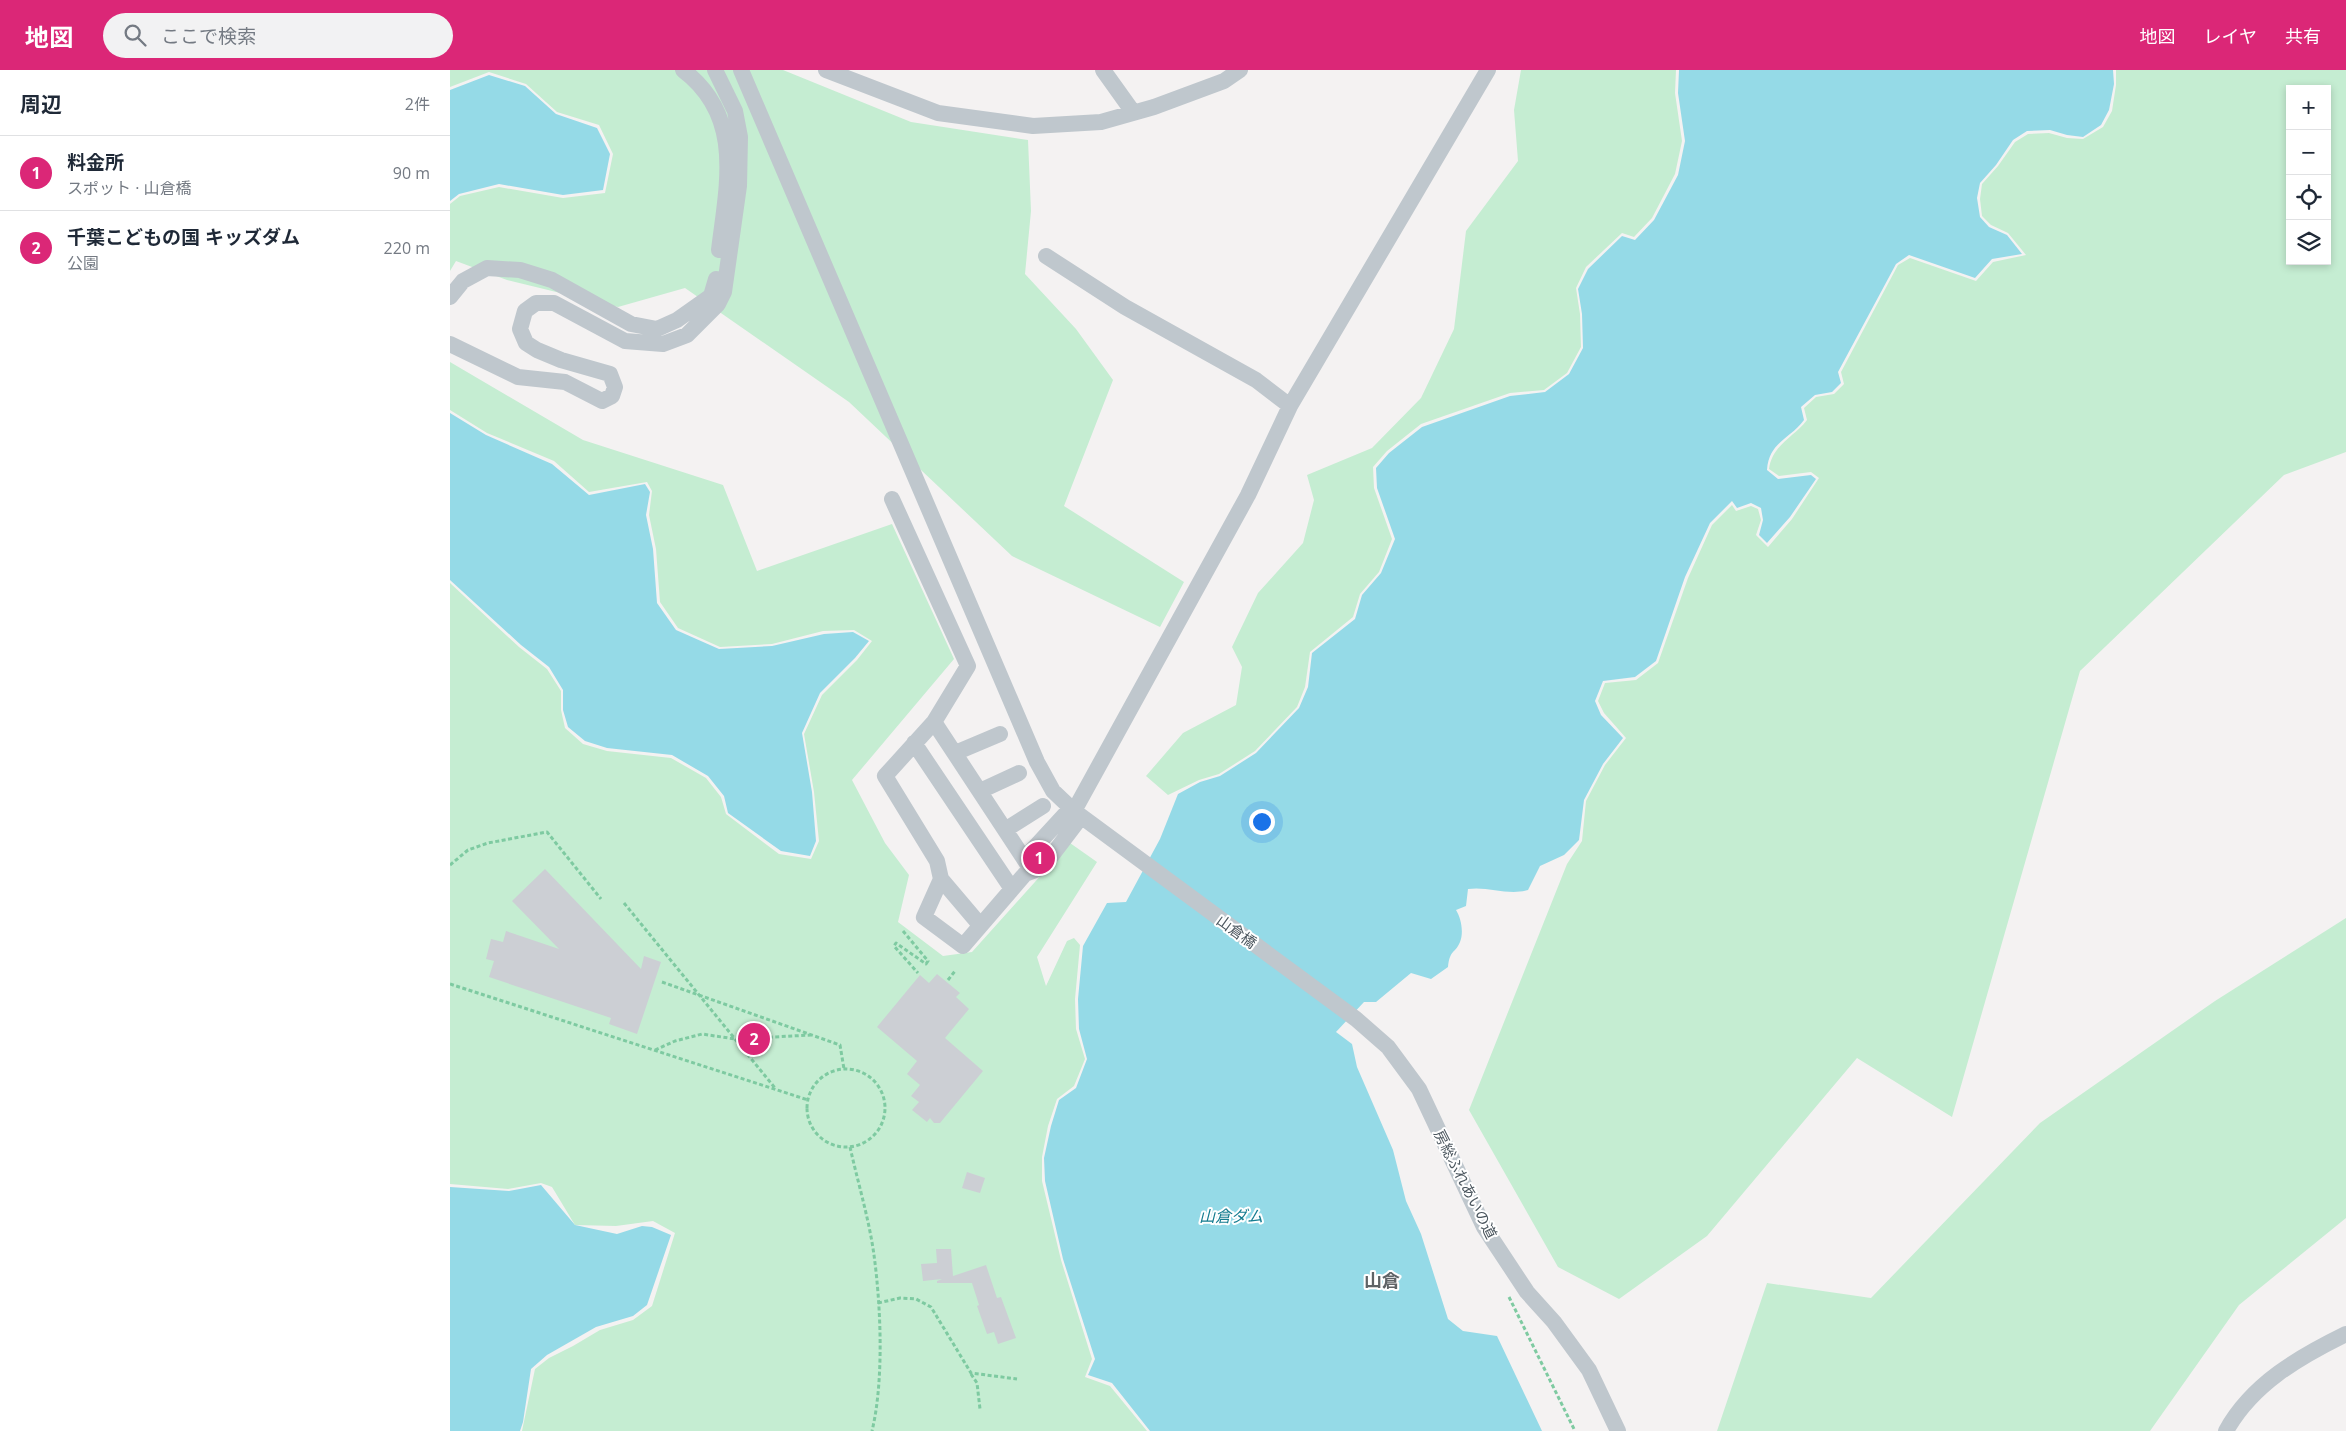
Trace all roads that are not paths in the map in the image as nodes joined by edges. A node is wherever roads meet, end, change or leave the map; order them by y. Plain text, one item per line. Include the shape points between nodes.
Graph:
1 (683, 70) edge
2 (715, 70) edge
3 (741, 70) edge
4 (826, 70) edge
5 (1103, 70) edge
6 (1488, 70) edge
7 (1234, 72) edge
8 (1133, 112) junction
9 (1046, 256) dead end
10 (450, 297) edge
11 (450, 344) edge
12 (1290, 406) junction
13 (892, 499) dead end
14 (934, 722) junction
15 (1000, 734) dead end
16 (914, 743) junction
17 (954, 753) junction
18 (1019, 773) dead end
19 (980, 791) junction
20 (1043, 806) dead end
21 (1075, 812) junction
22 (1005, 830) junction
23 (1027, 868) junction
24 (941, 879) junction
25 (1012, 889) junction
26 (980, 925) junction
27 (1356, 1019) joint
28 (2346, 1334) edge
29 (1618, 1431) edge
30 (2226, 1431) edge

1 - 10 street via 699,82 712,102 723,128 729,164 716,282 711,296 677,320 657,329 631,324 552,280 520,270 487,268 463,281
2 - 11 street via 735,111 740,137 739,186 724,292 706,318 687,335 662,344 625,341 554,303 536,303 525,312 520,329 526,343 561,360 610,374 615,387 612,396 602,401 565,382 518,377
3 - 21 street, 山倉橋 via 1037,762 1053,791
4 - 8 street via 938,113 986,120 1033,126 1101,122
5 - 8 street
6 - 12 street
7 - 8 street via 1224,81
9 - 12 street via 1126,307 1256,380
12 - 21 street via 1248,495
13 - 14 street via 968,666
14 - 16 street
14 - 17 street
15 - 17 street
16 - 24 street via 886,776 937,860
16 - 25 street
17 - 19 street
18 - 19 street
19 - 22 street
20 - 22 street
21 - 23 street via 1043,866
21 - 27 street, 山倉橋
22 - 23 street
23 - 25 street
24 - 26 street
24 - 26 street via 924,917 963,946
25 - 26 street
27 - 29 street, 房総ふれあいの道 via 1388,1047 1419,1089 1484,1227 1527,1292 1589,1370
28 - 30 street via 2308,1353 2263,1384 2234,1416

